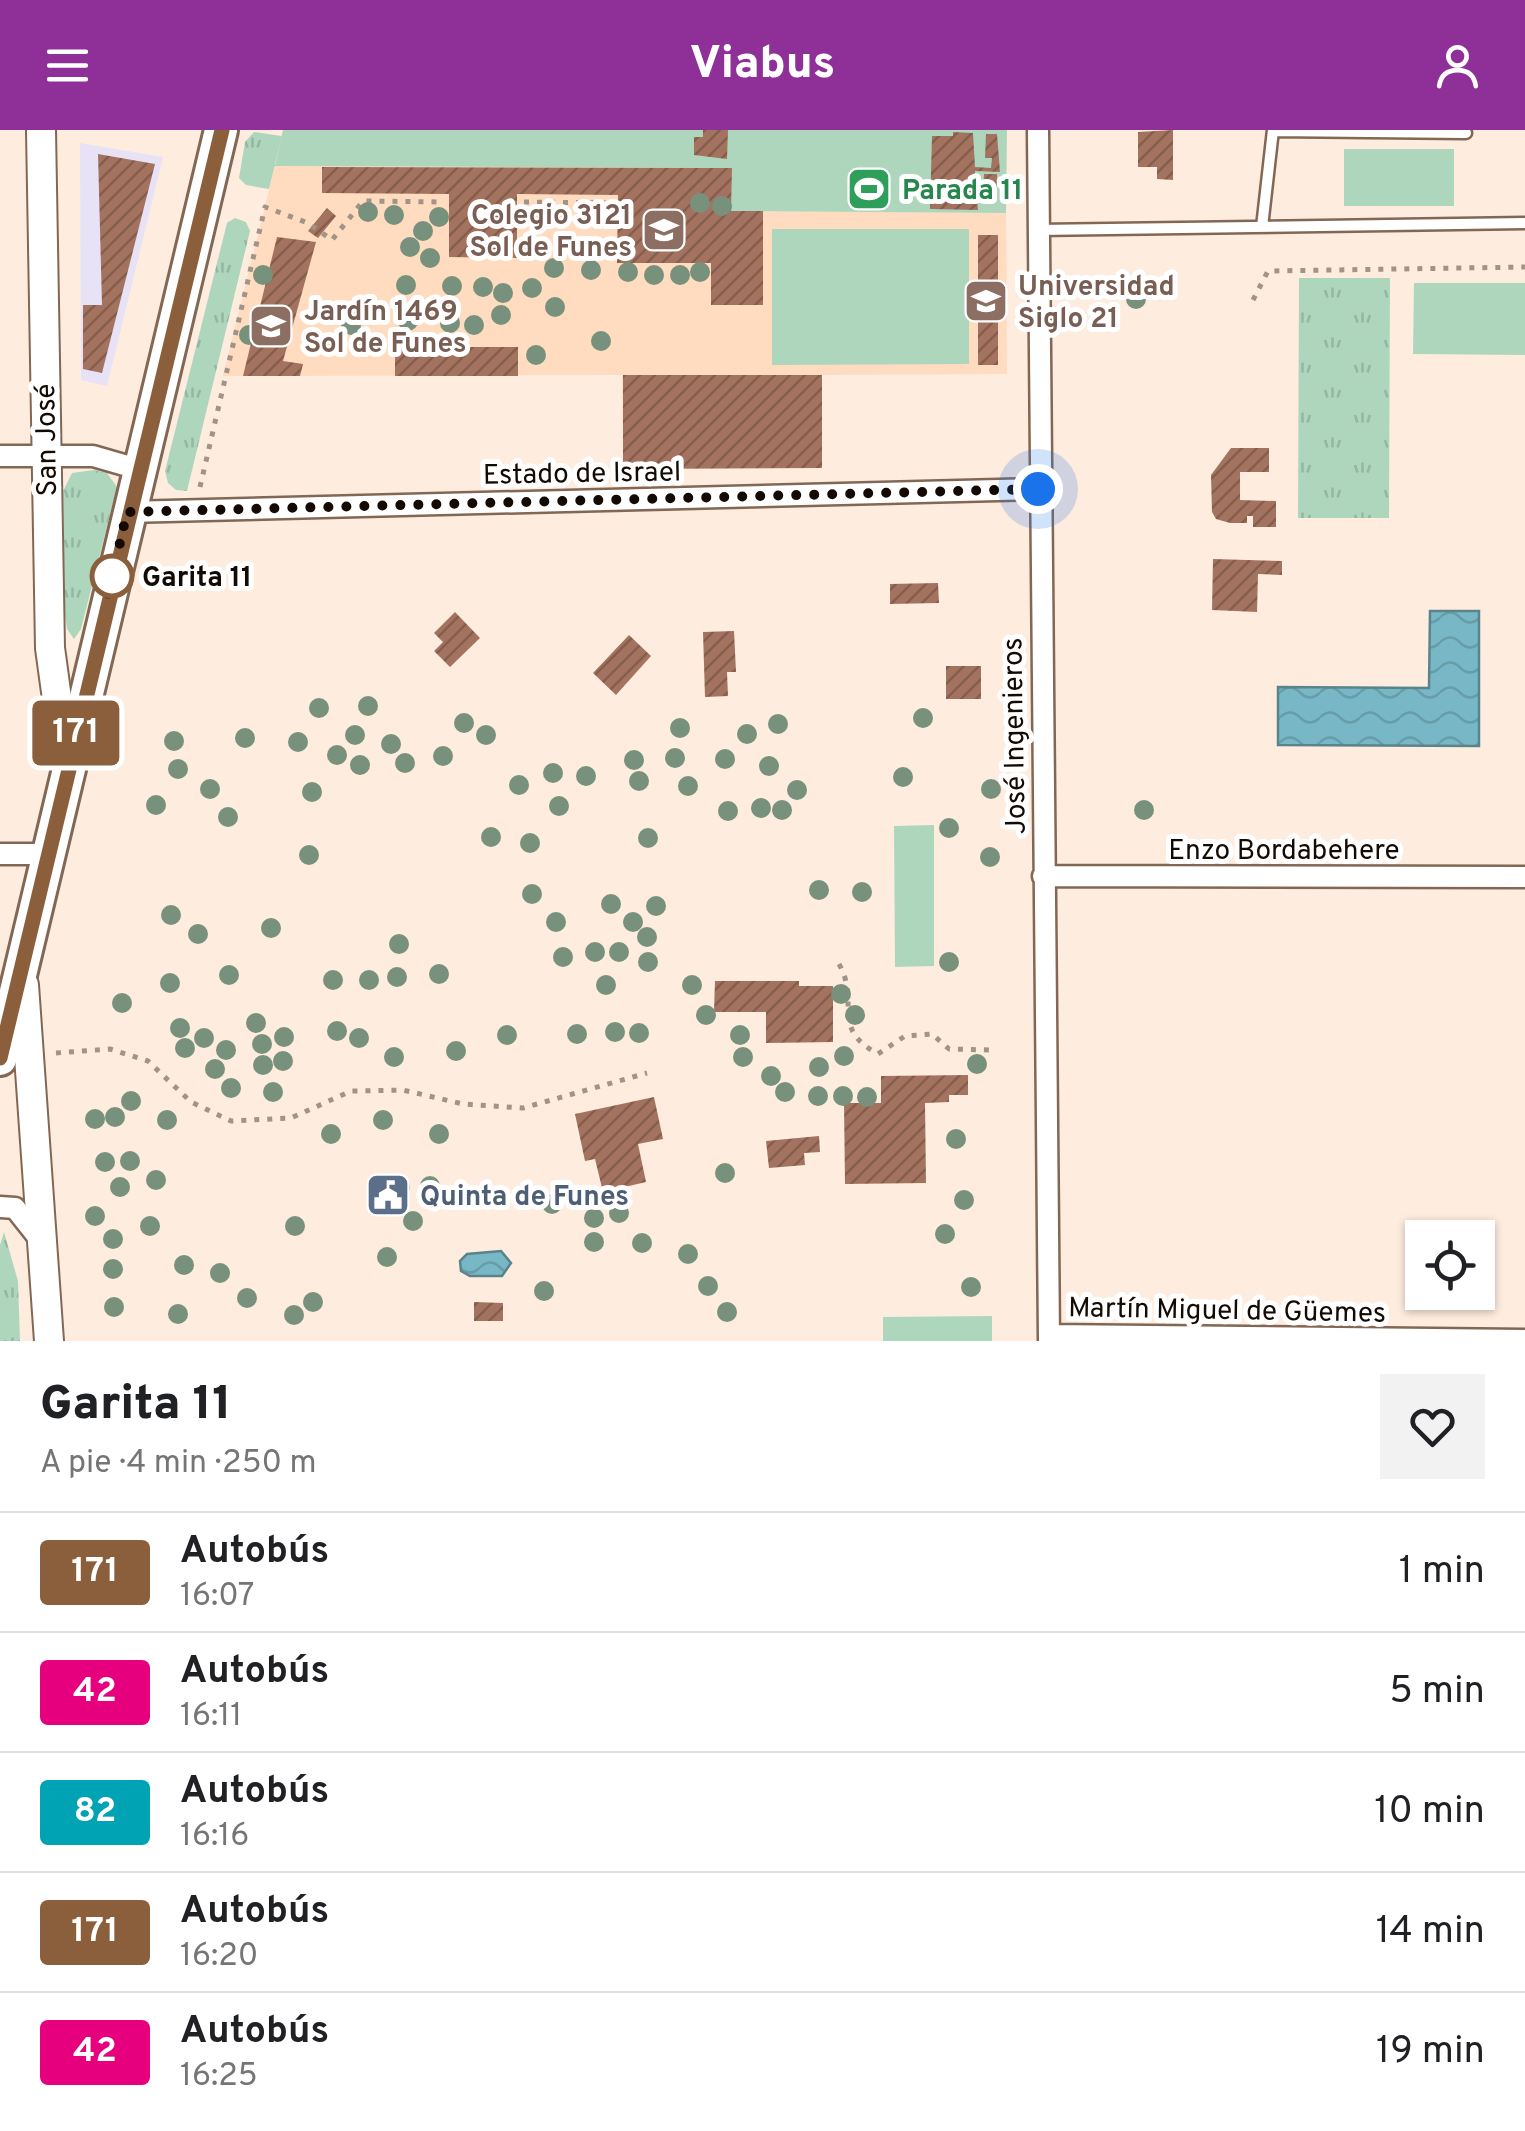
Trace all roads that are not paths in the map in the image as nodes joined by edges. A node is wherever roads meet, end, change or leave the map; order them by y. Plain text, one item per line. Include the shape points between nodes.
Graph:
1 (41, 130) edge
2 (222, 130) edge
3 (1038, 130) edge
4 (1273, 131) edge
5 (1466, 133) dead end
6 (1525, 223) edge
7 (1262, 227) junction
8 (1038, 230) junction
9 (0, 456) edge
10 (44, 456) junction
11 (138, 469) junction
12 (1038, 489) junction
13 (127, 512) junction
14 (72, 747) junction
15 (0, 854) edge
16 (47, 854) junction
17 (1043, 876) junction
18 (1525, 877) edge
19 (14, 1057) edge
20 (0, 1206) edge
21 (45, 1246) junction
22 (1049, 1338) edge
23 (1525, 1340) edge
24 (49, 1341) edge

1 - 10 street, San José
2 - 11 main road
3 - 8 street, José Ingenieros
4 - 5 lane
4 - 7 lane
6 - 7 lane
7 - 8 lane
8 - 12 street, José Ingenieros
9 - 10 street
10 - 11 street via 93,456
10 - 14 street, San José via 50,648
11 - 13 main road
12 - 13 street, Estado de Israel
12 - 17 street, José Ingenieros
13 - 14 main road
14 - 16 main road
15 - 16 street
16 - 19 main road via 23,958
17 - 18 street, Enzo Bordabehere
17 - 22 street, José Ingenieros
19 - 21 street
20 - 21 street via 16,1208
21 - 24 street
22 - 23 street, Martín Miguel de Güemes

